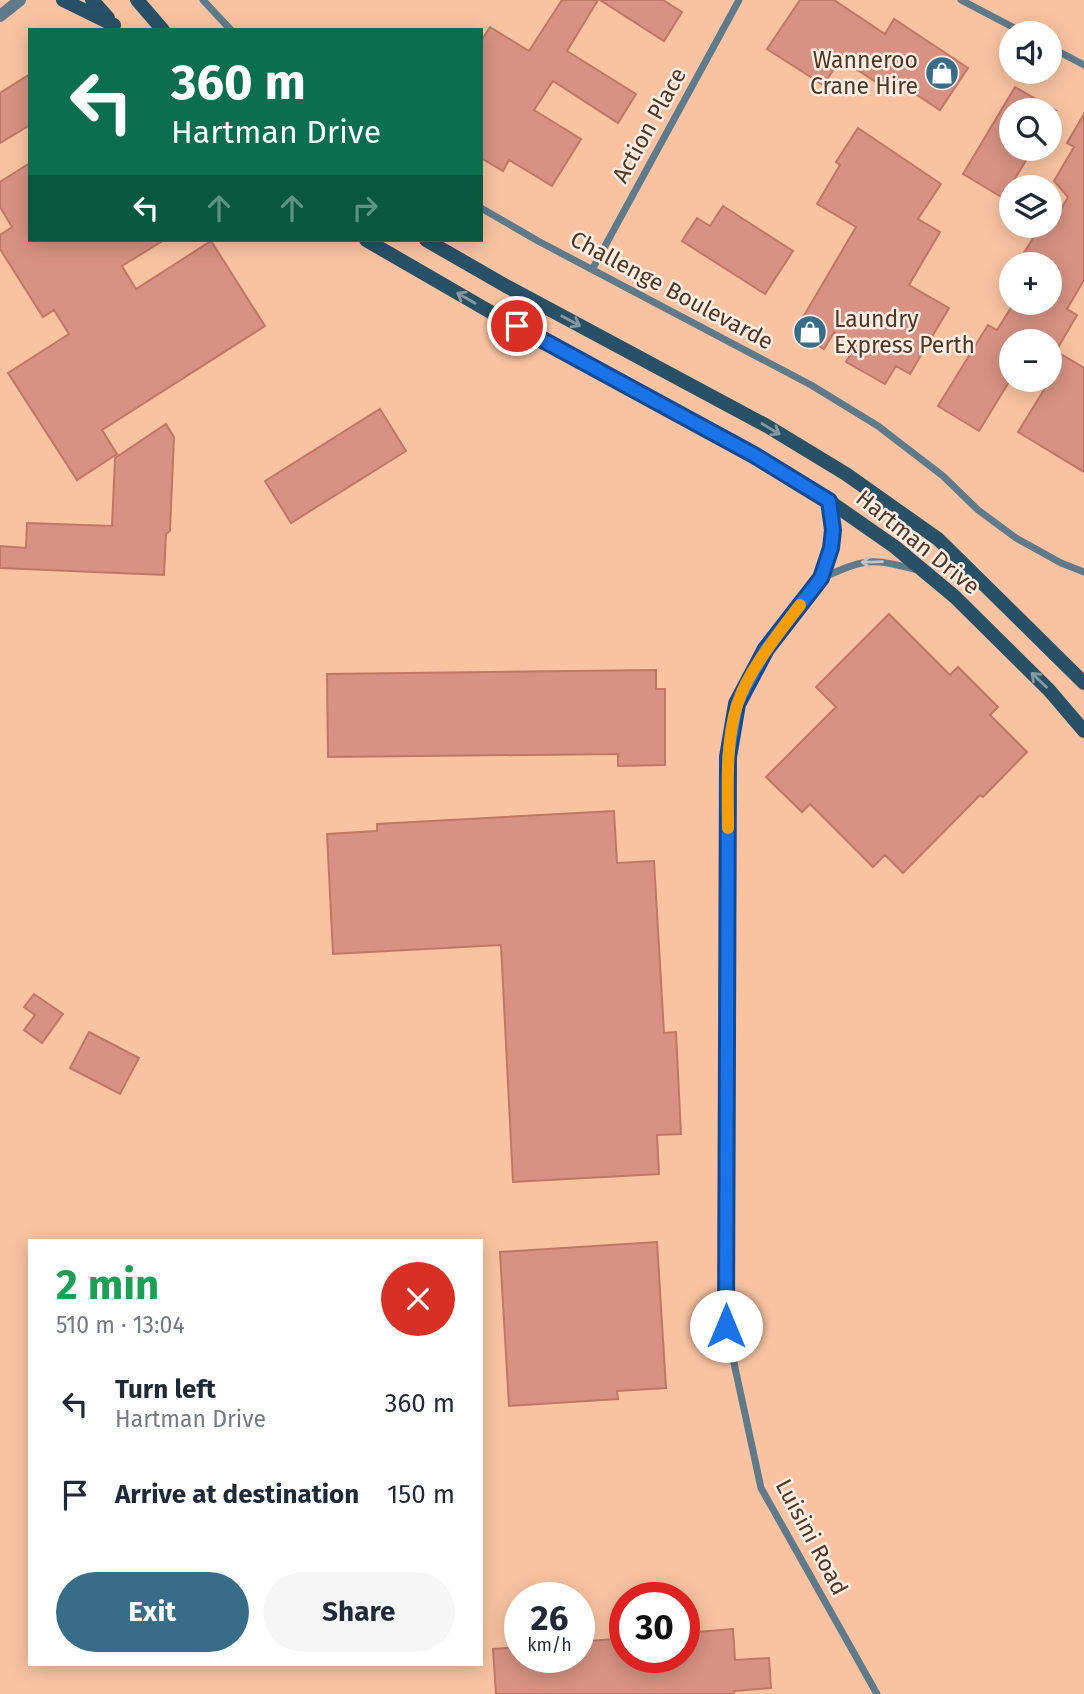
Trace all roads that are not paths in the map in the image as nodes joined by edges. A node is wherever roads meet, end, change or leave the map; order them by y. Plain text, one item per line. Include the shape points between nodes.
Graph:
1 (20, 0) edge
2 (63, 0) edge
3 (92, 0) edge
4 (138, 0) edge
5 (203, 0) edge
6 (739, 0) edge
7 (961, 0) edge
8 (0, 16) edge
9 (1001, 21) edge
10 (116, 27) edge
11 (161, 28) edge
12 (229, 28) edge
13 (1062, 53) edge
14 (1084, 65) edge
15 (483, 209) edge
16 (369, 242) edge
17 (429, 242) edge
18 (593, 268) junction
19 (829, 501) junction
20 (924, 572) junction
21 (1084, 572) edge
22 (821, 578) junction
23 (1084, 683) edge
24 (1084, 731) edge
25 (877, 1694) edge

1 - 8 street
2 - 10 main road
3 - 10 main road
4 - 11 main road
5 - 12 street
6 - 18 street, Action Place
7 - 9 street
13 - 14 street
15 - 18 street, Challenge Boulevarde
19 -> 16 main road, Hartman Drive
17 -> 23 main road, Hartman Drive via 846,474 938,540
18 - 21 street, Challenge Boulevarde via 878,426 1016,538
19 - 20 main road, Hartman Drive
19 - 22 street, Luisini Road via 833,530
20 -> 22 street, Luisini Road via 880,561 855,563
24 -> 20 main road, Hartman Drive via 1049,690
22 - 25 street, Luisini Road via 754,671 737,704 728,757 726,1326 761,1488

